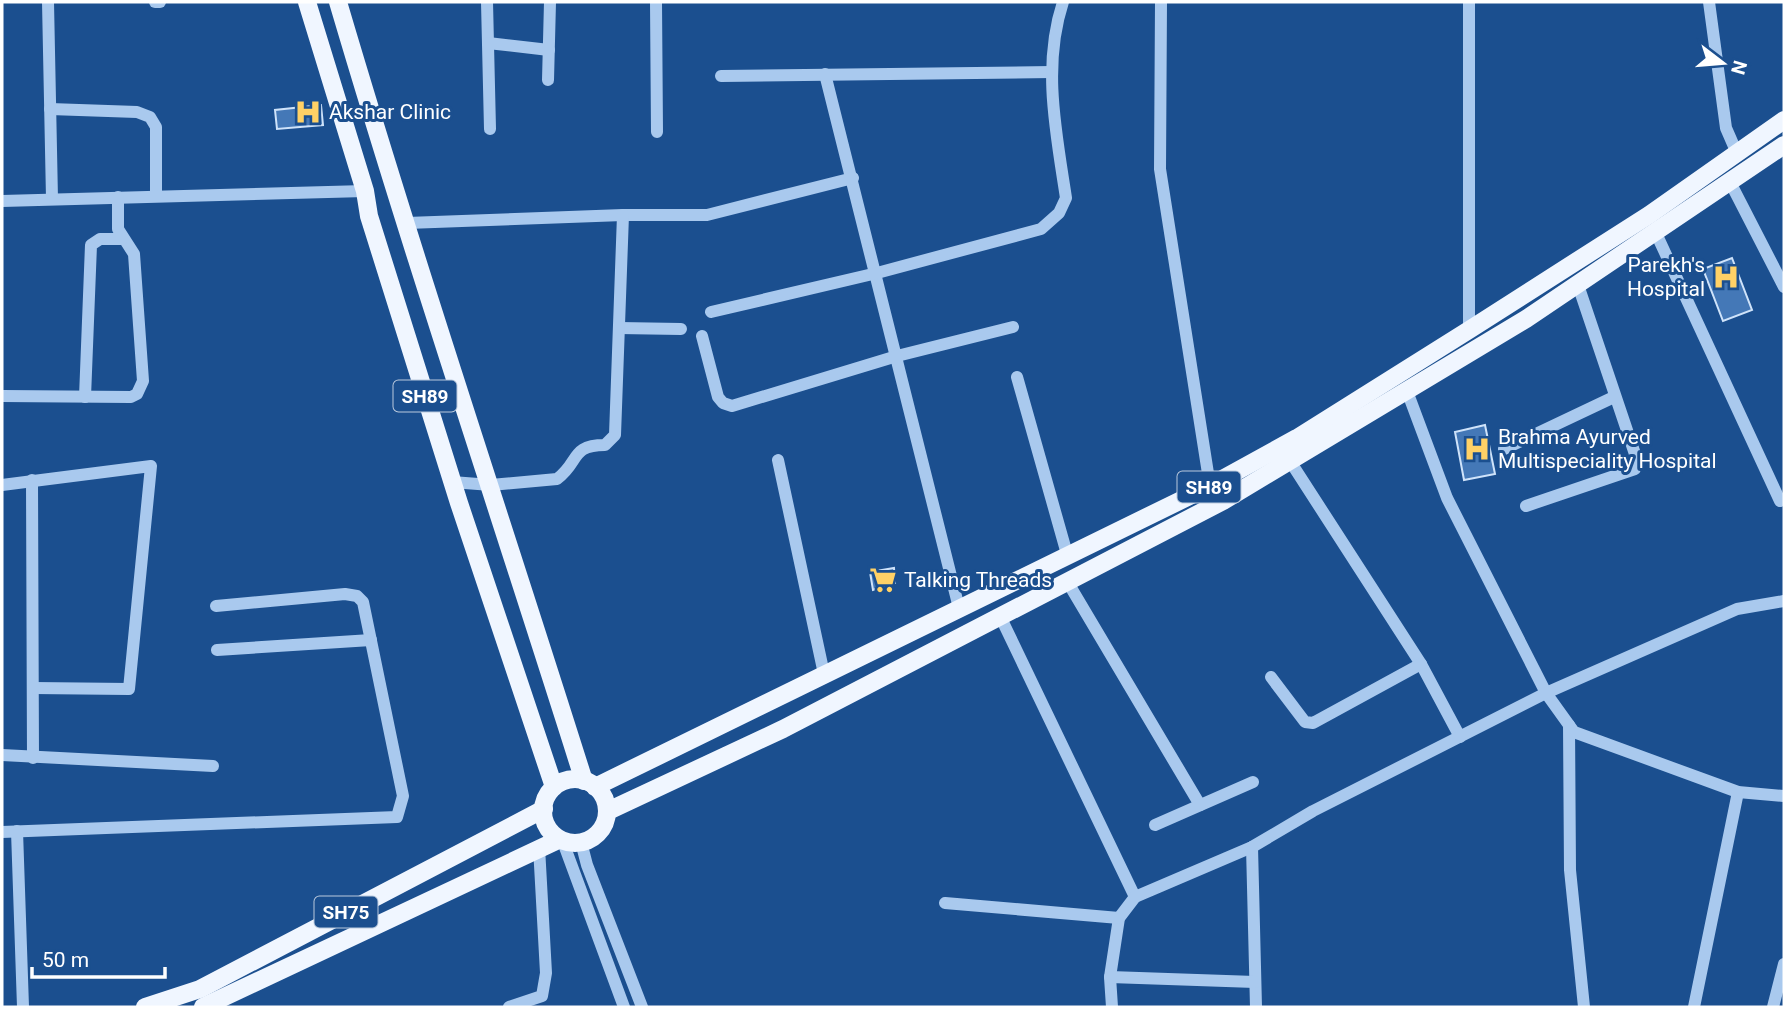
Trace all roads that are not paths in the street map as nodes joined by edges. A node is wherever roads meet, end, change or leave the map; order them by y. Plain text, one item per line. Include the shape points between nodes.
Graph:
1 (48, 2) edge
2 (307, 2) edge
3 (338, 2) edge
4 (487, 2) edge
5 (550, 2) edge
6 (656, 2) edge
7 (1063, 2) edge
8 (1161, 2) edge
9 (1468, 2) edge
10 (1709, 2) edge
11 (488, 43) junction
12 (549, 50) junction
13 (1052, 72) junction
14 (825, 74) junction
15 (721, 76) dead end
16 (548, 80) dead end
17 (50, 109) junction
18 (1784, 120) edge
19 (490, 129) dead end
20 (657, 132) dead end
21 (1784, 145) edge
22 (1736, 151) junction
23 (852, 178) junction
24 (1730, 182) junction
25 (365, 191) junction
26 (156, 196) junction
27 (118, 197) junction
28 (52, 199) junction
29 (2, 201) edge
30 (623, 215) junction
31 (407, 223) junction
32 (1655, 231) junction
33 (122, 239) junction
34 (877, 273) junction
35 (1577, 282) junction
36 (1784, 287) edge
37 (711, 312) dead end
38 (1013, 327) dead end
39 (619, 328) junction
40 (681, 329) dead end
41 (1469, 330) junction
42 (702, 335) dead end
43 (897, 356) junction
44 (1017, 377) dead end
45 (1407, 391) junction
46 (2, 396) edge
47 (85, 397) junction
48 (1614, 397) junction
49 (1504, 449) dead end
50 (778, 460) dead end
51 (1290, 461) junction
52 (32, 480) junction
53 (452, 482) junction
54 (2, 485) edge
55 (491, 485) junction
56 (1210, 486) junction
57 (1780, 501) dead end
58 (1526, 506) dead end
59 (1068, 554) junction
60 (1068, 581) junction
61 (1784, 601) edge
62 (216, 606) dead end
63 (959, 608) junction
64 (1000, 616) junction
65 (371, 640) junction
66 (217, 650) dead end
67 (1421, 664) junction
68 (824, 674) junction
69 (1271, 677) dead end
70 (33, 688) junction
71 (1546, 692) junction
72 (1569, 724) junction
73 (1460, 737) junction
74 (2, 755) edge
75 (33, 758) junction
76 (213, 766) dead end
77 (1253, 782) dead end
78 (589, 784) junction
79 (554, 787) junction
80 (1738, 792) junction
81 (1784, 796) edge
82 (1200, 805) junction
83 (544, 809) junction
84 (608, 811) junction
85 (1155, 825) dead end
86 (17, 831) junction
87 (2, 832) edge
88 (567, 841) junction
89 (540, 847) junction
90 (1252, 847) junction
91 (1135, 897) junction
92 (944, 904) dead end
93 (1119, 918) junction
94 (1784, 964) edge
95 (1110, 977) junction
96 (1255, 982) junction
97 (23, 1007) edge
98 (145, 1007) edge
99 (203, 1007) edge
100 (515, 1007) edge
101 (624, 1007) edge
102 (642, 1007) edge
103 (1112, 1007) edge
104 (1256, 1007) edge
105 (1584, 1007) edge
106 (1694, 1007) edge
107 (1773, 1007) edge

1 - 17 street
2 - 25 main road, SH89
3 - 31 main road, SH89
4 - 11 street
5 - 12 street
6 - 20 street
7 - 13 street via 1055,26
8 - 56 street via 1160,169
9 - 41 street
10 - 22 street via 1726,128
11 - 12 street
11 - 19 street
12 - 16 street
13 - 14 street
13 - 34 street via 1066,198 1059,213 1041,229
14 - 15 street
14 - 23 street
17 - 26 street via 137,112 150,117 156,127
17 - 28 street
18 - 22 main road, SH89
21 - 24 main road, SH89
22 - 41 main road, SH89 via 1649,215
23 - 30 street via 707,215
23 - 34 street
24 - 32 main road, SH89
24 - 36 street
25 - 26 street
25 - 53 main road, SH89
26 - 27 street
27 - 28 street
27 - 33 street
28 - 29 street
30 - 31 street
30 - 39 street
31 - 55 main road, SH89
32 - 35 main road, SH89
32 - 57 street
33 - 47 street via 100,239 91,245
33 - 47 street via 134,254 143,381 131,397
34 - 37 street
34 - 43 street
35 - 45 main road, SH89 via 1526,319
35 - 48 street
38 - 43 street
39 - 40 street
39 - 55 street via 617,423 610,442 576,452 557,479
41 - 56 main road, SH89 via 1297,439
42 - 43 street via 718,397 732,406
43 - 63 street
44 - 59 street
45 - 51 main road, SH89
45 - 71 street via 1447,498
46 - 47 street
48 - 49 street
48 - 58 street via 1637,460 1635,469
50 - 68 street
51 - 60 main road, SH89
51 - 67 street
52 - 54 street
52 - 70 street
52 - 70 street via 151,467 129,689
53 - 55 street
53 - 79 main road, SH89
55 - 78 main road, SH89
56 - 59 main road, SH89
59 - 63 main road, SH89
60 - 64 main road, SH89
60 - 82 street
61 - 71 street via 1737,609
62 - 65 street via 357,596 363,602
63 - 68 main road, SH89
64 - 84 main road, SH89 via 783,729
64 - 91 street
65 - 66 street
65 - 86 street via 403,796 397,817
67 - 69 street via 1313,723 1305,722
67 - 73 street
68 - 78 main road, SH89
70 - 75 street
71 - 72 street
71 - 73 street
72 - 80 street via 1574,732
72 - 105 street via 1570,870
73 - 90 street
74 - 75 street
75 - 76 street
77 - 82 street
78 - 79 main road via 570,779
78 - 84 main road via 603,794
79 - 83 main road
80 - 81 street
80 - 106 street
82 - 85 street
83 - 88 main road via 544,821
83 - 98 main road, SH75 via 201,989
84 - 88 main road via 603,829 589,841
86 - 87 street
86 - 97 street
88 - 89 main road, SH75
88 - 101 street
88 - 102 street via 587,865
89 - 99 main road, SH75
89 - 100 street via 546,973 542,996
90 - 91 street
90 - 96 street
91 - 93 street
92 - 93 street
93 - 95 street
94 - 107 street
95 - 96 street
95 - 103 street
96 - 104 street

